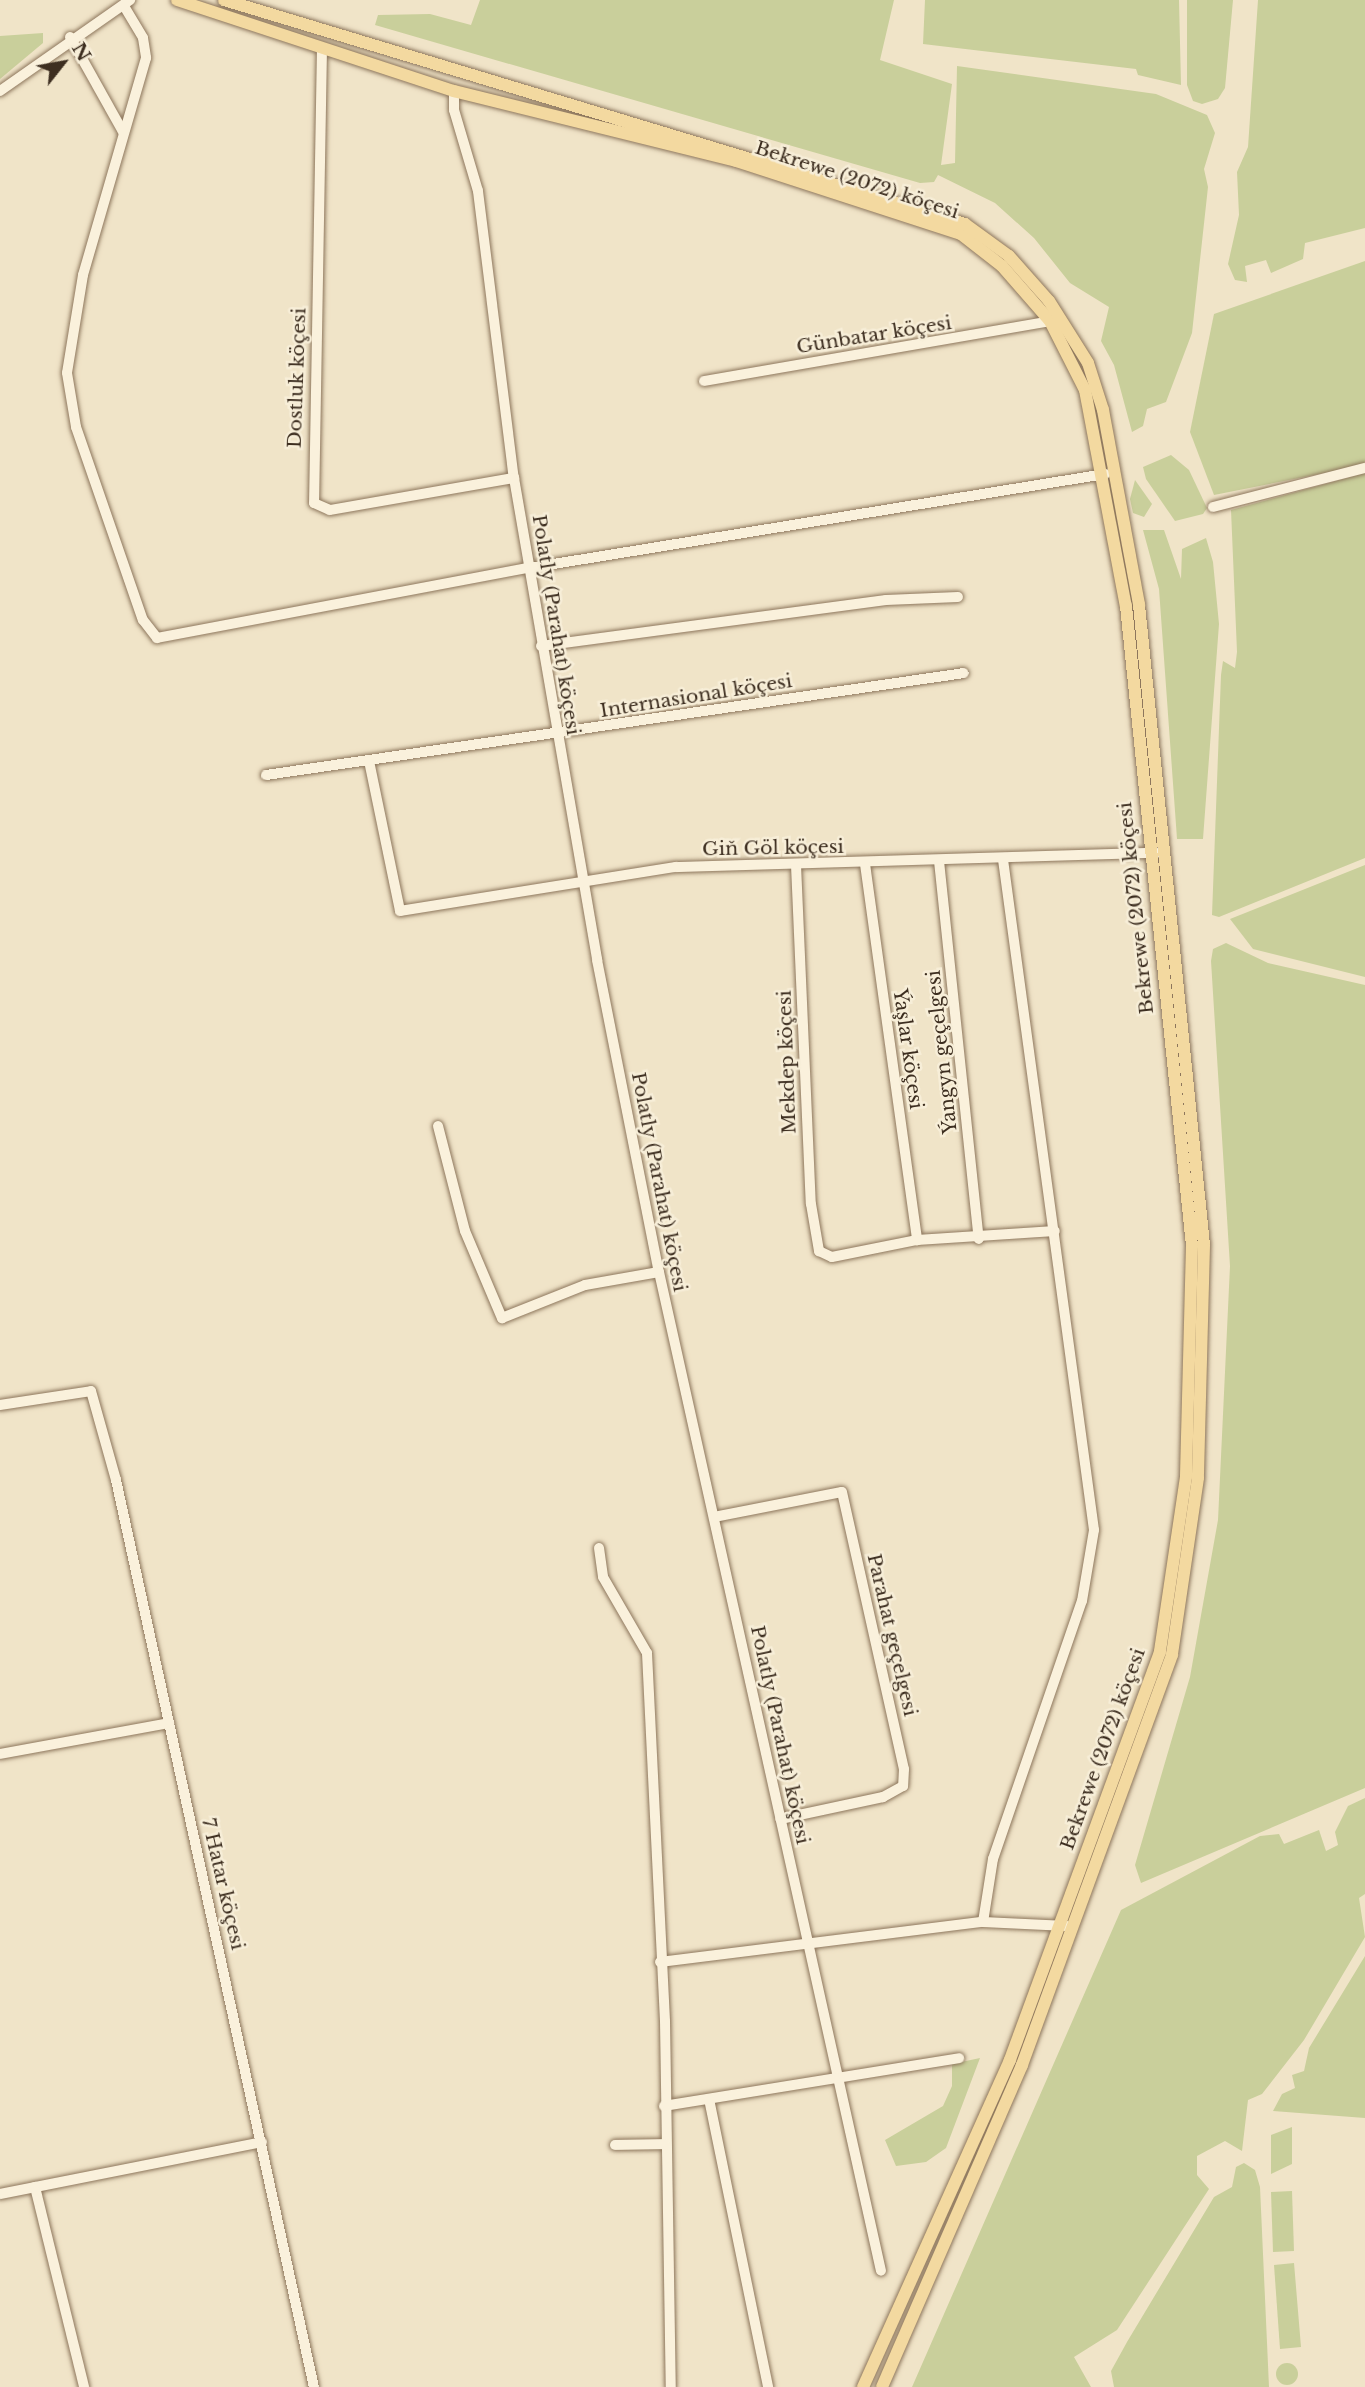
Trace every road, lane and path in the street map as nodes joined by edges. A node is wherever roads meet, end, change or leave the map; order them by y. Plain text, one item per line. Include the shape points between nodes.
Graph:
1 (177, 0) edge
2 (224, 0) edge
3 (127, 3) edge
4 (70, 37) junction
5 (322, 48) junction
6 (0, 91) edge
7 (454, 91) junction
8 (123, 132) junction
9 (1050, 321) junction
10 (704, 381) dead end
11 (1365, 468) edge
12 (1105, 474) junction
13 (514, 478) junction
14 (1213, 507) dead end
15 (529, 568) junction
16 (958, 597) dead end
17 (541, 646) junction
18 (964, 673) dead end
19 (556, 735) junction
20 (369, 761) junction
21 (266, 775) dead end
22 (1154, 853) junction
23 (939, 860) junction
24 (1003, 860) junction
25 (865, 864) junction
26 (796, 865) junction
27 (582, 881) junction
28 (438, 1126) dead end
29 (1055, 1231) junction
30 (917, 1240) junction
31 (979, 1240) junction
32 (659, 1272) junction
33 (0, 1405) edge
34 (714, 1517) junction
35 (599, 1548) dead end
36 (169, 1723) junction
37 (0, 1754) edge
38 (780, 1819) junction
39 (983, 1922) junction
40 (1060, 1924) junction
41 (1074, 1928) junction
42 (808, 1946) junction
43 (660, 1962) junction
44 (959, 2057) dead end
45 (836, 2079) junction
46 (709, 2099) junction
47 (664, 2106) junction
48 (262, 2142) junction
49 (665, 2144) junction
50 (615, 2145) dead end
51 (35, 2187) junction
52 (0, 2194) edge
53 (881, 2271) dead end
54 (85, 2387) edge
55 (314, 2387) edge
56 (671, 2387) edge
57 (768, 2387) edge
58 (863, 2387) edge
59 (882, 2387) edge

1 - 5 main road, Bekrewe (2072) köçesi
2 - 22 main road, Bekrewe (2072) köçesi via 933,211 965,224 1009,256 1068,328 1103,410 1139,605
3 - 4 street
3 - 8 street via 144,38 146,58
4 - 6 street
4 - 8 street
5 - 7 main road, Bekrewe (2072) köçesi
5 - 13 street, Dostluk köçesi via 314,503 330,510
7 - 9 main road, Bekrewe (2072) köçesi via 736,161 929,220 983,248
7 - 13 street, Polatly (Parahat) köçesi via 454,110 478,191
8 - 15 street via 83,275 67,373 76,427 152,634 168,638 198,626
9 - 10 street, Günbatar köçesi
9 - 12 main road, Bekrewe (2072) köçesi via 1085,390
11 - 14 street
12 - 15 street
12 - 22 main road, Bekrewe (2072) köçesi via 1126,606
13 - 15 street, Polatly (Parahat) köçesi
15 - 17 street, Polatly (Parahat) köçesi
16 - 17 street via 886,600
17 - 19 street, Polatly (Parahat) köçesi
18 - 19 street, Internasional köçesi
19 - 20 street, Internasional köçesi
19 - 27 street, Polatly (Parahat) köçesi
20 - 21 street, Internasional köçesi
20 - 27 street, Giň Göl köçesi via 400,911
22 - 24 street, Giň Göl köçesi
22 - 40 main road, Bekrewe (2072) köçesi via 1192,1245 1186,1477 1160,1652
22 - 41 main road, Bekrewe (2072) köçesi via 1205,1245 1198,1478 1172,1655
23 - 24 street, Giň Göl köçesi
23 - 25 street, Giň Göl köçesi
23 - 31 street, Ýangyn geçelgesi
24 - 29 street
25 - 26 street, Giň Göl köçesi
25 - 30 street, Ýaşlar köçesi
26 - 27 street, Giň Göl köçesi via 676,867
26 - 30 street, Mekdep köçesi via 811,1203 823,1256
27 - 32 street, Polatly (Parahat) köçesi
28 - 32 street via 466,1231 502,1318 585,1285
29 - 31 street
29 - 39 street via 1090,1476 1093,1551 1072,1631 993,1859
30 - 31 street
32 - 34 street, Polatly (Parahat) köçesi
33 - 36 street, 7 Hatar köçesi via 90,1391
34 - 38 street, Polatly (Parahat) köçesi
34 - 38 street, Parahat geçelgesi via 842,1492 903,1786 883,1797
35 - 43 street via 603,1577 647,1653
36 - 37 street
36 - 48 street, 7 Hatar köçesi
38 - 42 street, Polatly (Parahat) köçesi
39 - 40 street
39 - 42 street
40 - 41 street
40 - 58 main road, Bekrewe (2072) köçesi via 1010,2060
41 - 59 main road, Bekrewe (2072) köçesi
42 - 43 street
42 - 45 street, Polatly (Parahat) köçesi
43 - 47 street
44 - 45 street
45 - 46 street
45 - 53 street, Polatly (Parahat) köçesi
46 - 47 street
46 - 57 street
47 - 49 street
48 - 51 street
48 - 55 street, 7 Hatar köçesi
49 - 50 street
49 - 56 street
51 - 52 street
51 - 54 street

